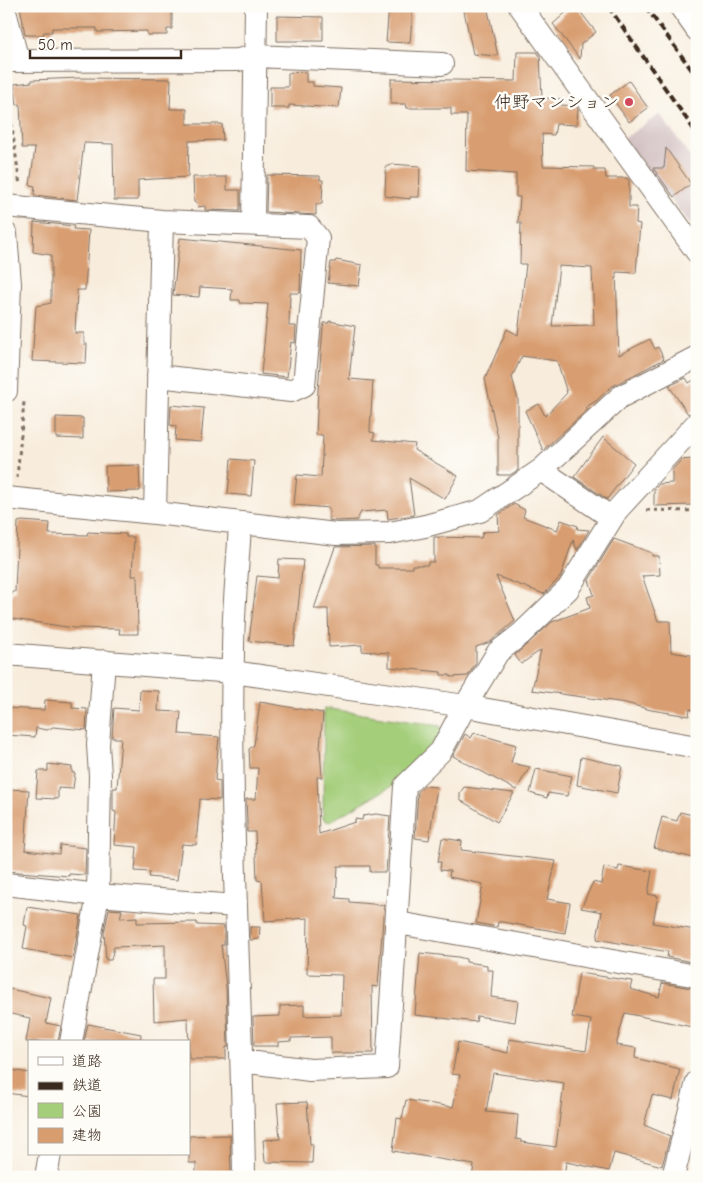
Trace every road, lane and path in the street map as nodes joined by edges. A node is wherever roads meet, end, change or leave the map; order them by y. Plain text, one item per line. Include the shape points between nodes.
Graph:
1 (256, 6) edge
2 (520, 6) edge
3 (680, 6) edge
4 (6, 15) edge
5 (696, 27) edge
6 (255, 56) junction
7 (12, 61) edge
8 (442, 64) dead end
9 (6, 206) edge
10 (162, 221) junction
11 (253, 224) junction
12 (6, 234) edge
13 (697, 252) edge
14 (697, 357) edge
15 (158, 376) junction
16 (6, 391) edge
17 (697, 423) edge
18 (541, 470) junction
19 (6, 498) edge
20 (697, 511) edge
21 (155, 512) junction
22 (615, 514) junction
23 (240, 524) junction
24 (6, 654) edge
25 (104, 661) junction
26 (232, 672) junction
27 (465, 706) junction
28 (697, 747) edge
29 (6, 884) edge
30 (98, 895) junction
31 (235, 906) junction
32 (398, 922) junction
33 (697, 976) edge
34 (71, 1040) edge
35 (242, 1061) junction
36 (697, 1082) edge
37 (50, 1156) edge
38 (46, 1177) edge
39 (244, 1177) edge
40 (673, 1177) edge

1 - 6 street
2 - 13 street
3 - 5 street
4 - 7 street
6 - 7 street via 238,60
6 - 8 street
6 - 11 street
9 - 10 street
10 - 11 street
10 - 15 street
11 - 15 street via 309,227 318,238 304,385 291,391
12 - 16 street via 10,284
14 - 18 street via 620,397
15 - 21 street
17 - 22 street
18 - 22 street
18 - 23 street via 480,511 390,533 336,534
19 - 21 street
20 - 22 path
21 - 23 street
22 - 27 street via 568,589 498,652
23 - 26 street
24 - 25 street
25 - 26 street
25 - 30 street via 98,745
26 - 27 street
26 - 31 street
27 - 28 street
27 - 32 street via 441,751 405,786
29 - 30 street
30 - 31 street
30 - 34 street
31 - 35 street
32 - 33 street
32 - 35 street via 387,1067 310,1070
35 - 39 street
36 - 40 street
37 - 38 street

